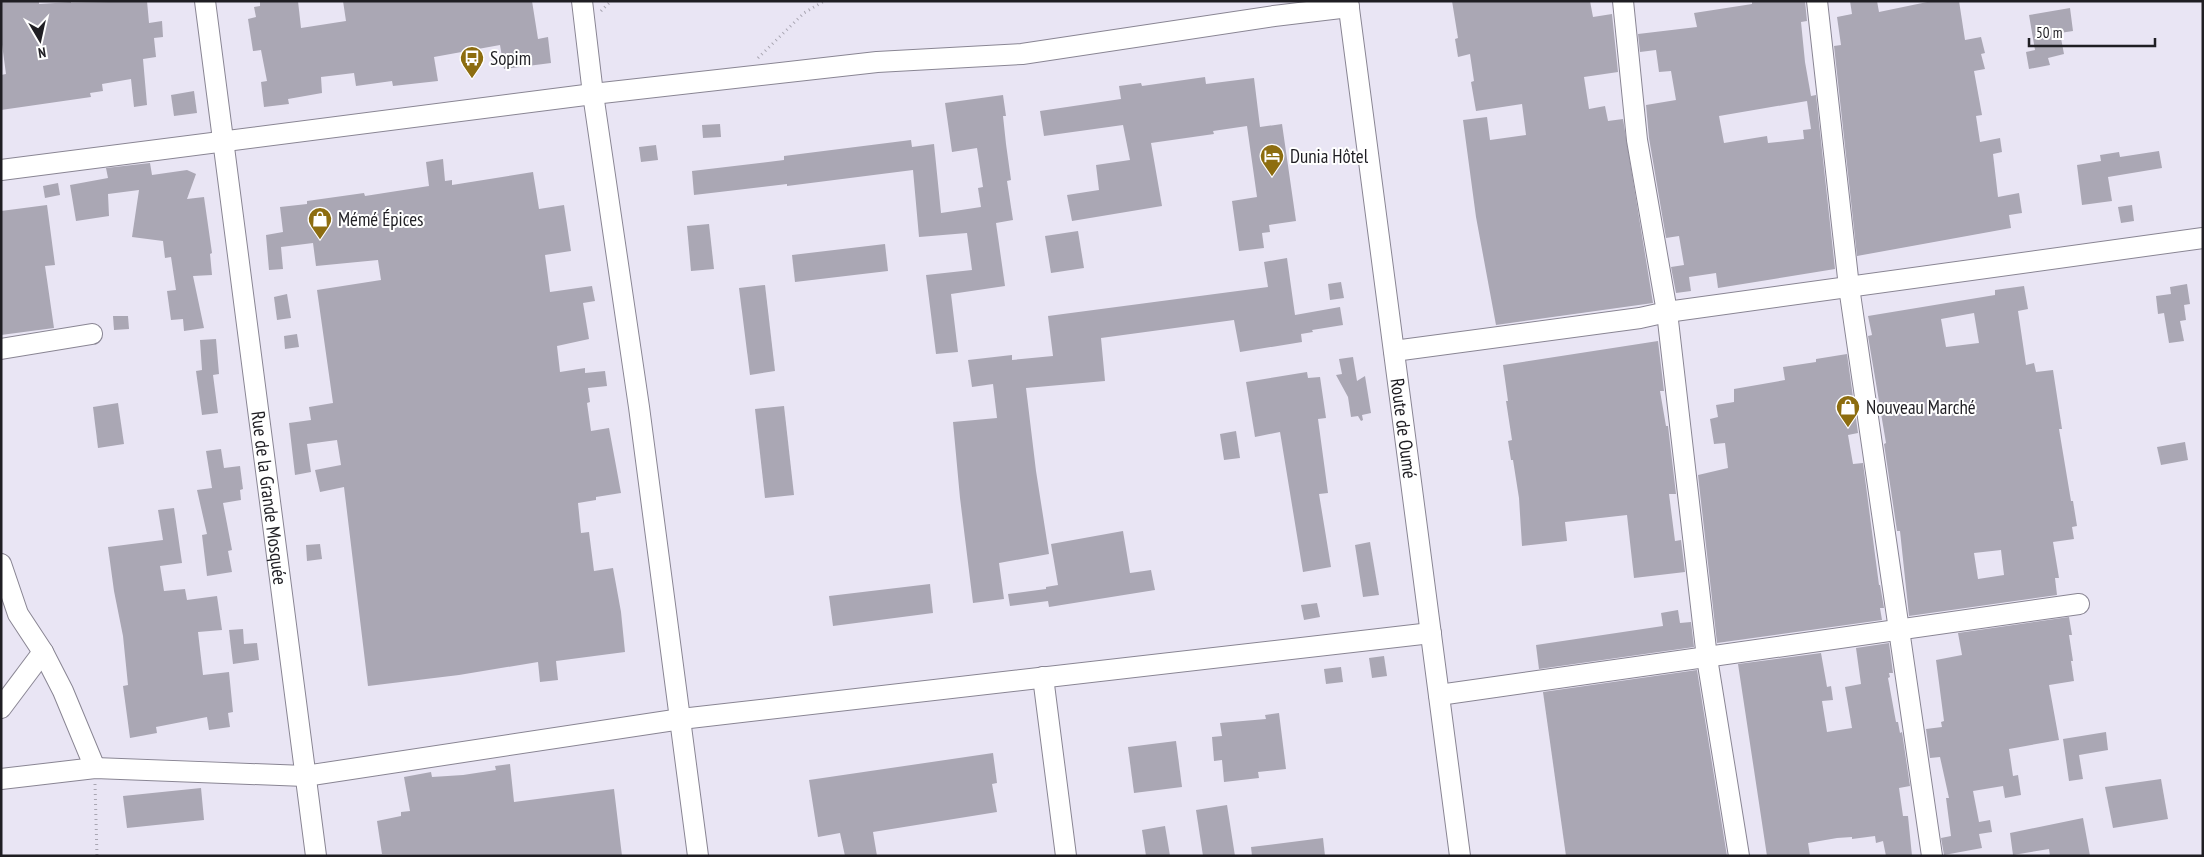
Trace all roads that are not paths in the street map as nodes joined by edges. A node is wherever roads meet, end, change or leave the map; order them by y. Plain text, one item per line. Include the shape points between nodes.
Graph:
1 (205, 1) edge
2 (582, 1) edge
3 (1623, 1) edge
4 (1817, 1) edge
5 (1348, 4) edge
6 (593, 94) junction
7 (222, 142) junction
8 (1, 170) edge
9 (2203, 238) edge
10 (1849, 287) junction
11 (1667, 312) junction
12 (92, 334) dead end
13 (1, 349) edge
14 (1394, 351) junction
15 (1, 564) edge
16 (2079, 604) dead end
17 (1899, 630) junction
18 (1431, 633) junction
19 (42, 652) junction
20 (1707, 658) junction
21 (1043, 677) junction
22 (1439, 695) junction
23 (1, 708) edge
24 (681, 719) junction
25 (95, 768) junction
26 (305, 776) junction
27 (1, 779) edge
28 (316, 856) edge
29 (698, 856) edge
30 (1066, 856) edge
31 (1460, 856) edge
32 (1739, 856) edge
33 (1932, 856) edge

1 - 7 street, Rue de la Grande Mosquée
2 - 6 street
3 - 11 street via 1637,140
4 - 10 street
5 - 6 street via 1022,54 877,62
5 - 14 street, Route de Oumé
6 - 7 street
6 - 24 street
7 - 8 street
7 - 26 street, Rue de la Grande Mosquée
9 - 10 street
10 - 11 street
10 - 17 street
11 - 14 street
11 - 20 street
12 - 13 street
14 - 18 street, Route de Oumé
15 - 19 street via 18,614
16 - 17 street
17 - 20 street
17 - 33 street
18 - 21 street
18 - 22 street, Route de Oumé
19 - 23 street
19 - 25 street
20 - 22 street
20 - 32 street
21 - 24 street
21 - 30 street
22 - 31 street, Route de Oumé
24 - 26 street
24 - 29 street
25 - 26 street
25 - 27 street
26 - 28 street, Rue de la Grande Mosquée

